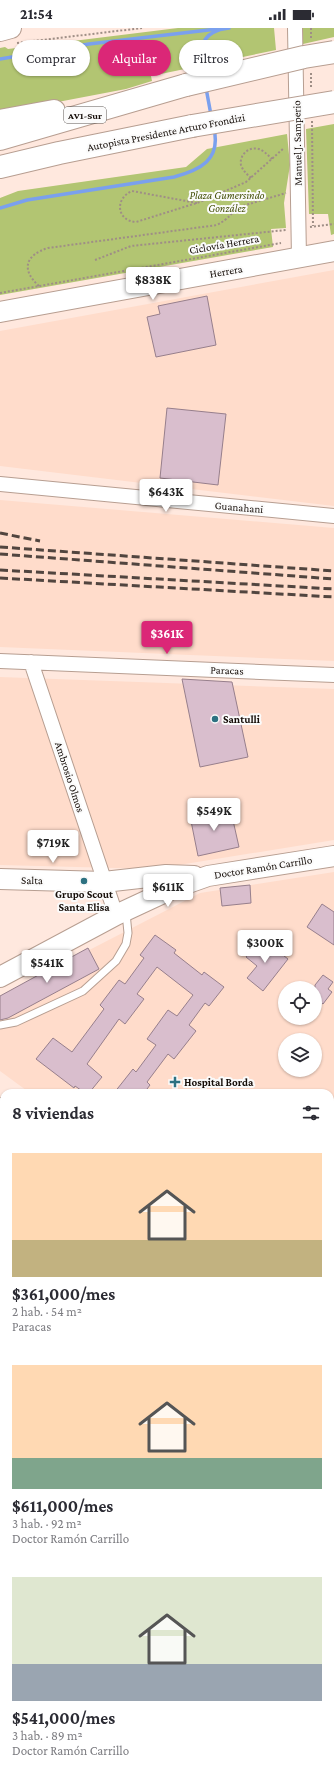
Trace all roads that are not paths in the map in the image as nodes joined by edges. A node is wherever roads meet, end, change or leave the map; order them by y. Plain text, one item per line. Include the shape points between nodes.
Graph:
1 (295, 28) edge
2 (334, 47) edge
3 (334, 52) edge
4 (309, 56) junction
5 (178, 88) junction
6 (334, 102) edge
7 (0, 121) edge
8 (143, 135) junction
9 (0, 140) edge
10 (0, 167) edge
11 (0, 182) edge
12 (299, 243) junction
13 (334, 251) edge
14 (0, 312) edge
15 (0, 484) edge
16 (334, 516) edge
17 (0, 661) edge
18 (31, 662) junction
19 (334, 675) edge
20 (334, 856) edge
21 (208, 876) junction
22 (0, 879) edge
23 (104, 882) junction
24 (121, 913) junction
25 (0, 977) edge
26 (0, 1025) edge

1 - 12 street, Manuel J. Samperio
2 - 4 highway, bridge
3 - 4 highway, AV1-Sur, bridge
4 - 5 highway, AV1-Sur, bridge
5 - 7 highway
5 - 9 highway, AV1-Sur
6 - 8 highway, Autopista Presidente Arturo Frondizi, bridge
8 - 10 highway, Autopista Presidente Arturo Frondizi
8 - 11 highway
12 - 13 street, Herrera
12 - 14 street, Herrera
15 - 16 street, Guanahani
17 - 18 street, Paracas
18 - 19 street, Paracas
18 - 23 street, Ambrosio Olmos
20 - 21 street, Doctor Ramón Carrillo
21 - 23 street, Salta via 166,875
21 - 24 street, Doctor Ramón Carrillo via 174,888
22 - 23 street, Salta
23 - 24 street, Ambrosio Olmos
24 - 25 street, Doctor Ramón Carrillo
24 - 26 lane via 128,933 126,944 116,961 83,991 16,1022

